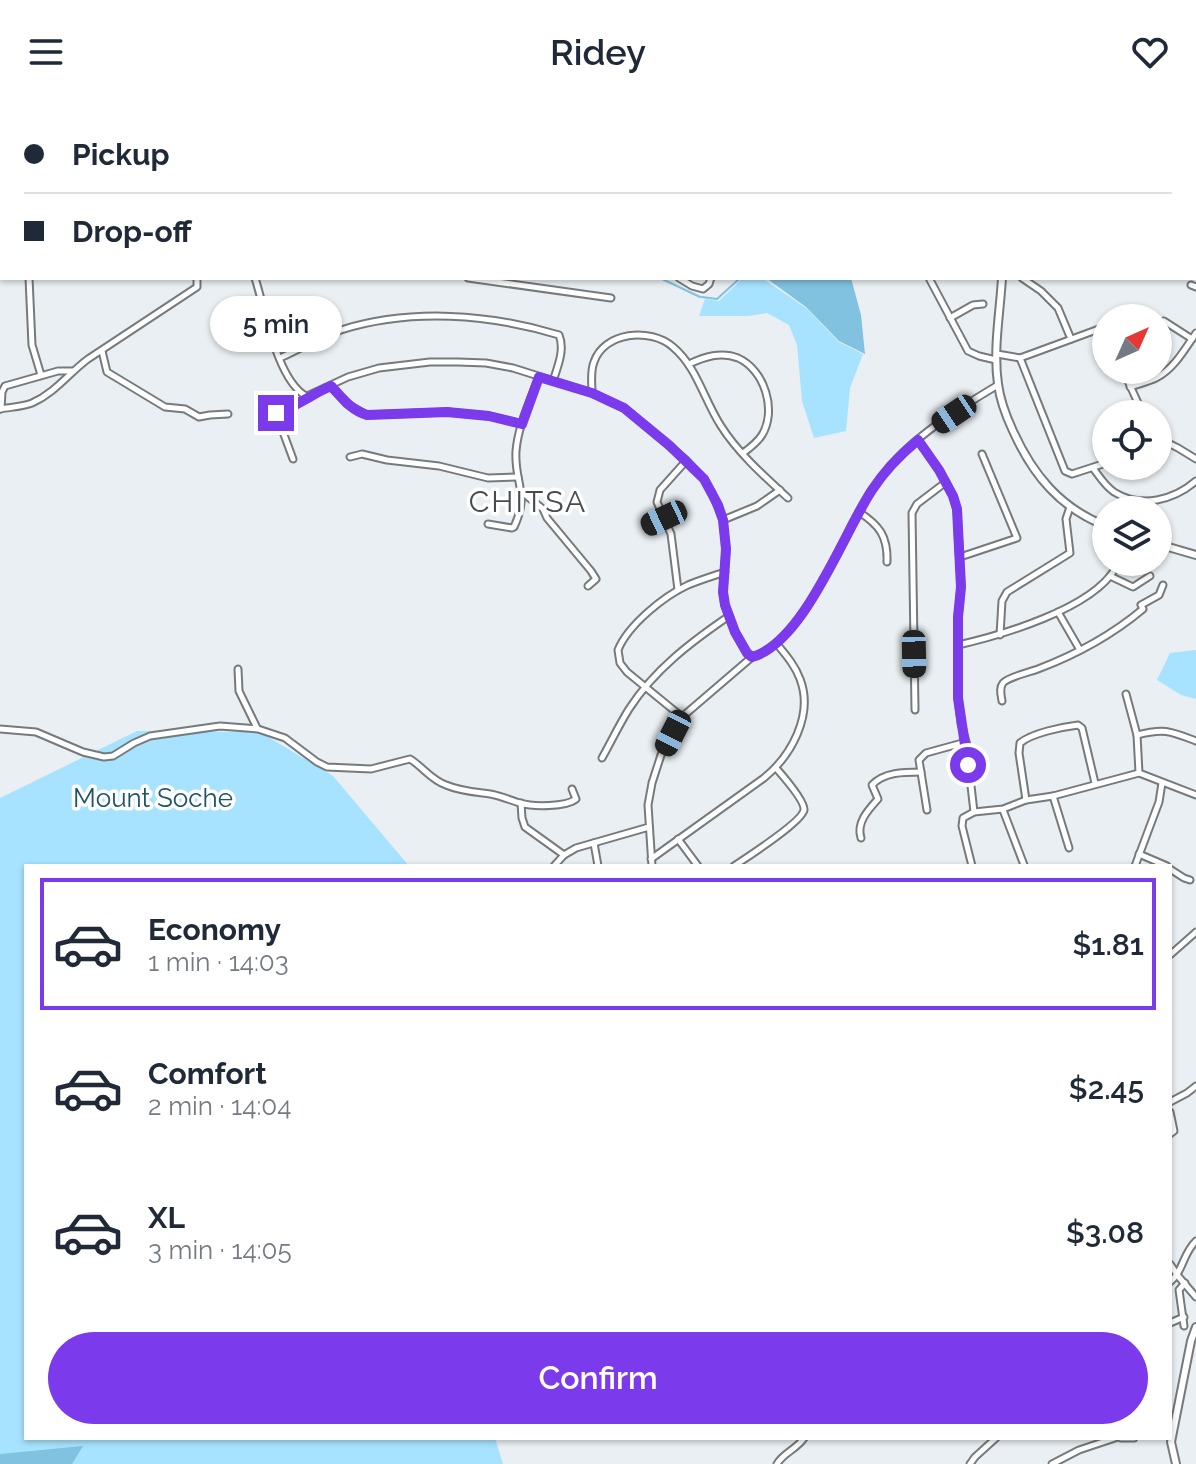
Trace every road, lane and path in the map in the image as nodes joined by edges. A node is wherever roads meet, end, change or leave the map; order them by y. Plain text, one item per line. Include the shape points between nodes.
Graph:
1 (29, 280) edge
2 (197, 280) edge
3 (256, 280) edge
4 (482, 280) edge
5 (682, 280) edge
6 (710, 280) edge
7 (931, 280) edge
8 (1002, 280) edge
9 (1025, 280) edge
10 (611, 298) dead end
11 (983, 304) dead end
12 (950, 318) junction
13 (1172, 325) edge
14 (1092, 332) edge
15 (1194, 336) edge
16 (1071, 339) junction
17 (102, 351) junction
18 (996, 357) junction
19 (280, 358) junction
20 (1020, 358) junction
21 (689, 364) junction
22 (72, 371) junction
23 (41, 375) junction
24 (539, 377) junction
25 (553, 381) junction
26 (1129, 384) edge
27 (998, 385) junction
28 (331, 386) junction
29 (1130, 387) junction
30 (592, 393) junction
31 (307, 396) junction
32 (1136, 400) edge
33 (1, 409) edge
34 (259, 412) dead end
35 (276, 413) junction
36 (228, 414) dead end
37 (522, 424) junction
38 (918, 440) junction
39 (1172, 446) edge
40 (743, 453) junction
41 (982, 454) dead end
42 (350, 457) dead end
43 (293, 459) dead end
44 (1196, 459) edge
45 (686, 460) junction
46 (1092, 468) edge
47 (518, 477) junction
48 (1103, 480) edge
49 (1196, 481) edge
50 (946, 482) junction
51 (780, 490) junction
52 (522, 492) junction
53 (788, 498) dead end
54 (1070, 507) junction
55 (859, 512) junction
56 (664, 518) junction
57 (723, 520) junction
58 (1092, 521) edge
59 (488, 524) dead end
60 (646, 526) dead end
61 (1172, 548) edge
62 (1196, 555) edge
63 (960, 557) junction
64 (887, 562) dead end
65 (725, 572) junction
66 (1110, 576) joint
67 (1150, 576) dead end
68 (1163, 585) dead end
69 (588, 586) dead end
70 (678, 590) junction
71 (1058, 612) junction
72 (729, 616) junction
73 (1000, 635) junction
74 (776, 643) junction
75 (958, 645) junction
76 (1080, 650) junction
77 (752, 657) junction
78 (238, 669) dead end
79 (645, 688) junction
80 (1126, 694) dead end
81 (1002, 701) dead end
82 (915, 710) dead end
83 (682, 717) junction
84 (0, 729) edge
85 (258, 729) junction
86 (1137, 735) junction
87 (1196, 741) edge
88 (966, 742) junction
89 (602, 758) dead end
90 (776, 768) junction
91 (921, 772) junction
92 (1139, 773) junction
93 (1095, 783) junction
94 (1162, 783) junction
95 (572, 789) dead end
96 (1196, 795) edge
97 (1053, 796) junction
98 (1026, 800) junction
99 (521, 803) junction
100 (1003, 809) junction
101 (927, 810) dead end
102 (974, 812) junction
103 (649, 827) junction
104 (861, 838) dead end
105 (678, 839) junction
106 (594, 843) junction
107 (1069, 848) dead end
108 (1139, 854) junction
109 (564, 855) junction
110 (651, 862) edge
111 (556, 864) edge
112 (598, 864) edge
113 (697, 864) edge
114 (737, 864) edge
115 (972, 864) edge
116 (1024, 864) edge
117 (1136, 864) edge
118 (1161, 864) edge
119 (1172, 870) edge
120 (1190, 880) dead end
121 (1196, 932) edge
122 (1172, 953) edge
123 (1196, 1086) edge
124 (1172, 1101) edge
125 (1196, 1241) edge
126 (1172, 1267) edge
127 (1178, 1276) junction
128 (1172, 1280) edge
129 (1185, 1283) junction
130 (1196, 1297) edge
131 (1184, 1317) junction
132 (1172, 1322) edge
133 (1184, 1326) dead end
134 (1196, 1327) edge
135 (1172, 1424) edge
136 (802, 1440) edge
137 (994, 1440) edge
138 (1089, 1440) edge
139 (1110, 1440) edge
140 (1171, 1440) edge
141 (1090, 1445) junction
142 (777, 1464) edge
143 (970, 1464) edge
144 (1052, 1464) edge
145 (1176, 1464) edge

1 - 23 street via 32,345
2 - 17 street via 197,287
3 - 19 street
4 - 10 street
5 - 6 street via 703,289
7 - 12 street
8 - 18 main road
9 - 16 street via 1055,304
11 - 12 street
12 - 18 street via 968,351
13 - 15 street
14 - 16 street
15 - 29 street via 1166,371
16 - 20 street
17 - 22 street
17 - 36 street via 107,372 165,407 199,417
18 - 20 street
18 - 27 main road
19 - 25 street via 358,325 428,315 463,317 559,335 562,343
19 - 31 street via 292,383
20 - 46 street via 1065,471
21 - 30 street via 660,339 624,336 594,360
21 - 40 street via 722,428
21 - 40 street via 708,356 729,356 755,373 768,400 769,416 761,436
22 - 23 street
22 - 33 street via 35,402
23 - 33 street via 4,387
24 - 25 street
24 - 28 street via 486,363 430,362 364,372
24 - 37 street
25 - 30 street
26 - 29 street
27 - 38 street
27 - 54 main road via 1022,451 1047,487
28 - 31 street
28 - 37 street via 367,415 447,412
29 - 32 street
30 - 45 street via 624,408
31 - 35 street
34 - 35 street
35 - 43 street
37 - 47 street via 516,450
38 - 50 street
38 - 55 street via 888,468
39 - 44 street
40 - 51 street
41 - 63 street via 1017,538
42 - 47 street via 362,454 488,478
45 - 56 street via 660,490 657,502
45 - 57 street via 704,479
47 - 52 street
48 - 49 street via 1113,491 1152,501 1180,494
50 - 63 street via 957,509
50 - 82 street via 912,513
51 - 53 street
51 - 57 street
52 - 59 street via 514,527
52 - 69 street via 543,509 596,579
54 - 58 main road
54 - 73 street via 1070,553 1007,592
55 - 64 street via 877,524
55 - 74 street via 815,594
56 - 60 street
56 - 70 street
57 - 65 street
61 - 62 main road
63 - 75 street
65 - 70 street
65 - 72 street
66 - 67 street via 1133,587
66 - 71 street
68 - 76 street via 1138,613
70 - 79 street via 640,620 620,645 620,663
71 - 73 street
71 - 76 street
72 - 77 street
72 - 79 street via 687,646
73 - 75 street
74 - 77 street
74 - 90 street via 802,682 805,709
75 - 88 street via 958,698
76 - 81 street via 1006,679
77 - 83 street
78 - 85 street via 239,691
79 - 83 street
79 - 89 street
80 - 86 street
83 - 103 street via 652,783
84 - 85 street via 36,732 104,757 165,733 220,726
85 - 99 street via 285,738 327,767 371,769 410,759 446,785
86 - 87 street via 1167,730
86 - 92 street
88 - 91 street via 926,753 919,760
88 - 102 street
90 - 105 street
90 - 114 street via 802,802 802,815
91 - 101 street
91 - 104 street via 876,780 872,785 878,799 862,821
92 - 93 street
92 - 94 street
93 - 97 street
93 - 98 street via 1082,728 1075,725 1021,741
94 - 96 street
94 - 108 street
95 - 99 street via 572,803
97 - 98 street
97 - 107 street
98 - 100 street
99 - 109 street via 525,827
100 - 102 street
100 - 116 street
102 - 115 street via 963,818 962,826
103 - 106 street
103 - 110 street
105 - 110 street
105 - 113 street
106 - 109 street
106 - 112 street
108 - 117 street
108 - 118 street
109 - 111 street
119 - 120 street
121 - 122 street
123 - 124 street
125 - 127 street
126 - 127 street
127 - 128 street
127 - 129 street
129 - 130 street
129 - 131 street via 1179,1290
131 - 132 street
131 - 133 street
134 - 135 main road
136 - 142 street
137 - 143 street
138 - 141 street
139 - 141 street
140 - 145 main road
141 - 144 street

